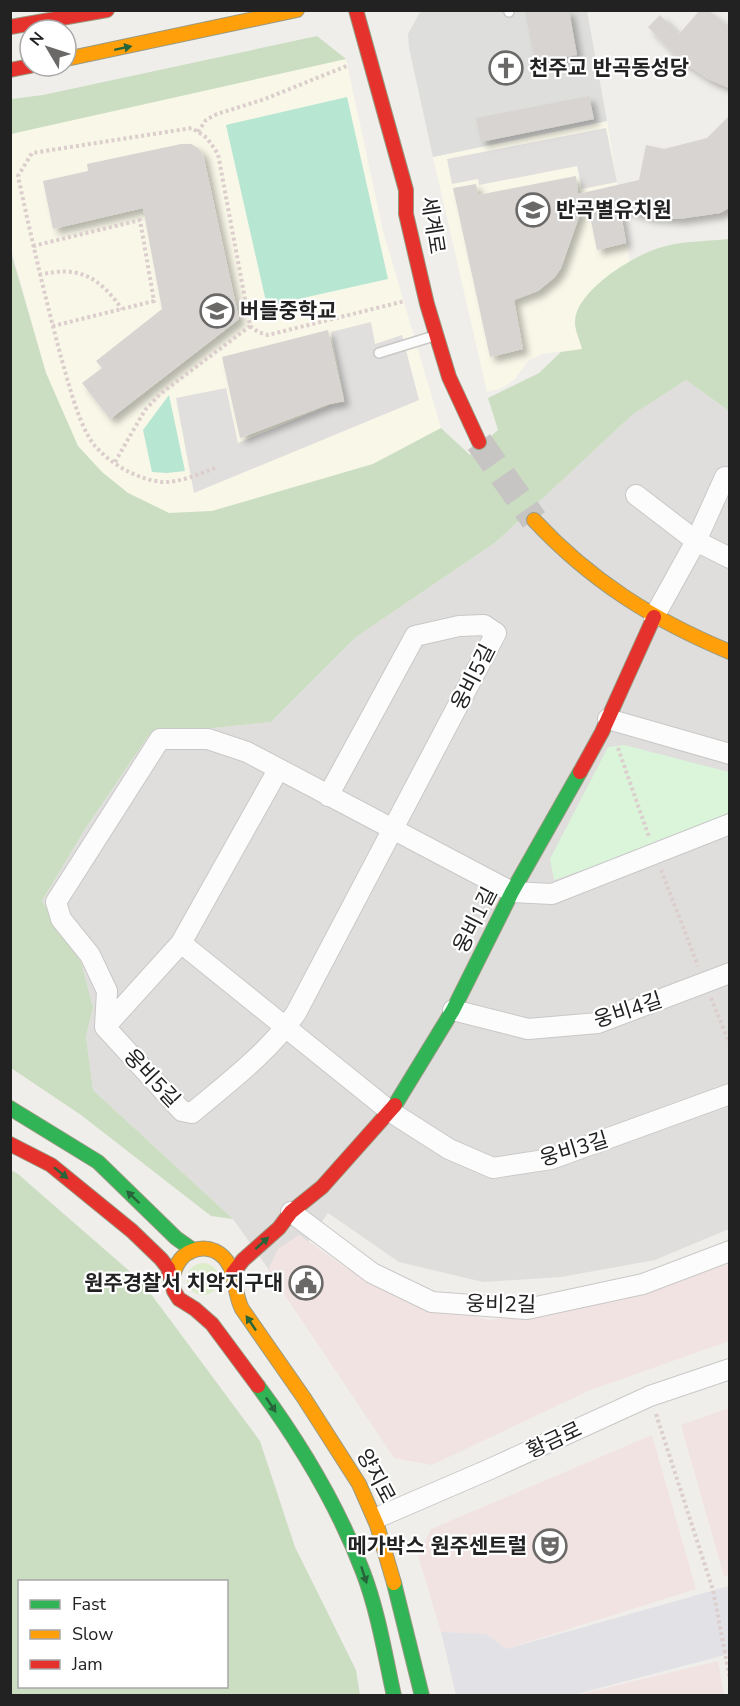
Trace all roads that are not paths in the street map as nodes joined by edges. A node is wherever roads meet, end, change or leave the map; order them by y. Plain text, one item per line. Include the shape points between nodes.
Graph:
1 (107, 10) edge
2 (297, 10) edge
3 (356, 10) edge
4 (10, 27) edge
5 (78, 56) edge
6 (436, 336) junction
7 (379, 353) dead end
8 (479, 442) tunnel mouth
9 (729, 479) edge
10 (636, 495) dead end
11 (534, 520) tunnel mouth
12 (696, 541) junction
13 (729, 558) edge
14 (654, 617) junction
15 (729, 652) edge
16 (608, 719) junction
17 (729, 754) edge
18 (278, 770) junction
19 (328, 796) junction
20 (729, 824) edge
21 (394, 829) junction
22 (512, 892) junction
23 (182, 943) junction
24 (729, 973) edge
25 (453, 1010) junction
26 (286, 1026) junction
27 (105, 1027) junction
28 (729, 1094) edge
29 (10, 1108) edge
30 (391, 1112) junction
31 (10, 1144) edge
32 (291, 1212) junction
33 (193, 1250) junction
34 (729, 1251) edge
35 (223, 1255) junction
36 (233, 1278) junction
37 (172, 1281) junction
38 (195, 1309) junction
39 (273, 1354) junction
40 (729, 1369) edge
41 (381, 1516) junction
42 (404, 1618) junction
43 (394, 1695) edge
44 (422, 1695) edge

1 - 4 street
5 -> 2 street
3 - 6 street, 세계로 via 406,190 406,214
6 - 7 lane
6 - 8 street, 세계로 via 449,377
9 - 12 street via 725,477
10 - 12 street
11 - 14 street via 573,561
12 - 13 street
12 - 14 street
14 - 15 street
14 - 16 street, 웅비1길
16 - 17 street
16 - 22 street, 웅비1길
18 - 19 street
18 - 23 street
18 - 27 street via 247,752 208,739 160,739 56,902 61,919 90,955 107,991
19 - 21 street
19 - 21 street, 웅비5길 via 415,636 484,625 496,633
20 - 22 street via 552,894
21 - 22 street
21 - 26 street, 웅비5길
22 - 25 street, 웅비1길
23 - 26 street
23 - 27 street
24 - 25 street, 웅비4길 via 598,1023 528,1029
25 - 30 street, 웅비1길
26 - 27 street, 웅비5길 via 249,1066 192,1113 182,1110
26 - 30 street
28 - 30 street, 웅비3길 via 551,1159 493,1168 449,1149
33 -> 29 street via 98,1162
30 - 32 street, 웅비1길 via 322,1187
31 -> 37 street via 51,1165 132,1231 161,1259
32 - 34 street, 웅비2길 via 372,1273 432,1302 527,1309 643,1284
32 - 35 street via 272,1219 235,1252
36 -> 32 street via 243,1260
33 - 35 street via 203,1248
33 - 37 street via 177,1262
35 - 36 street
36 - 38 street via 230,1294 219,1305
39 -> 36 street, 양지로 via 238,1301
37 - 38 street via 179,1299
38 -> 43 street via 212,1324 273,1406 328,1494 364,1574
39 - 41 street via 303,1383 368,1482
39 - 42 street, 양지로 via 359,1484 377,1525
40 - 41 street, 황금로 via 650,1396
41 - 42 street via 406,1596
42 - 44 street, 양지로

